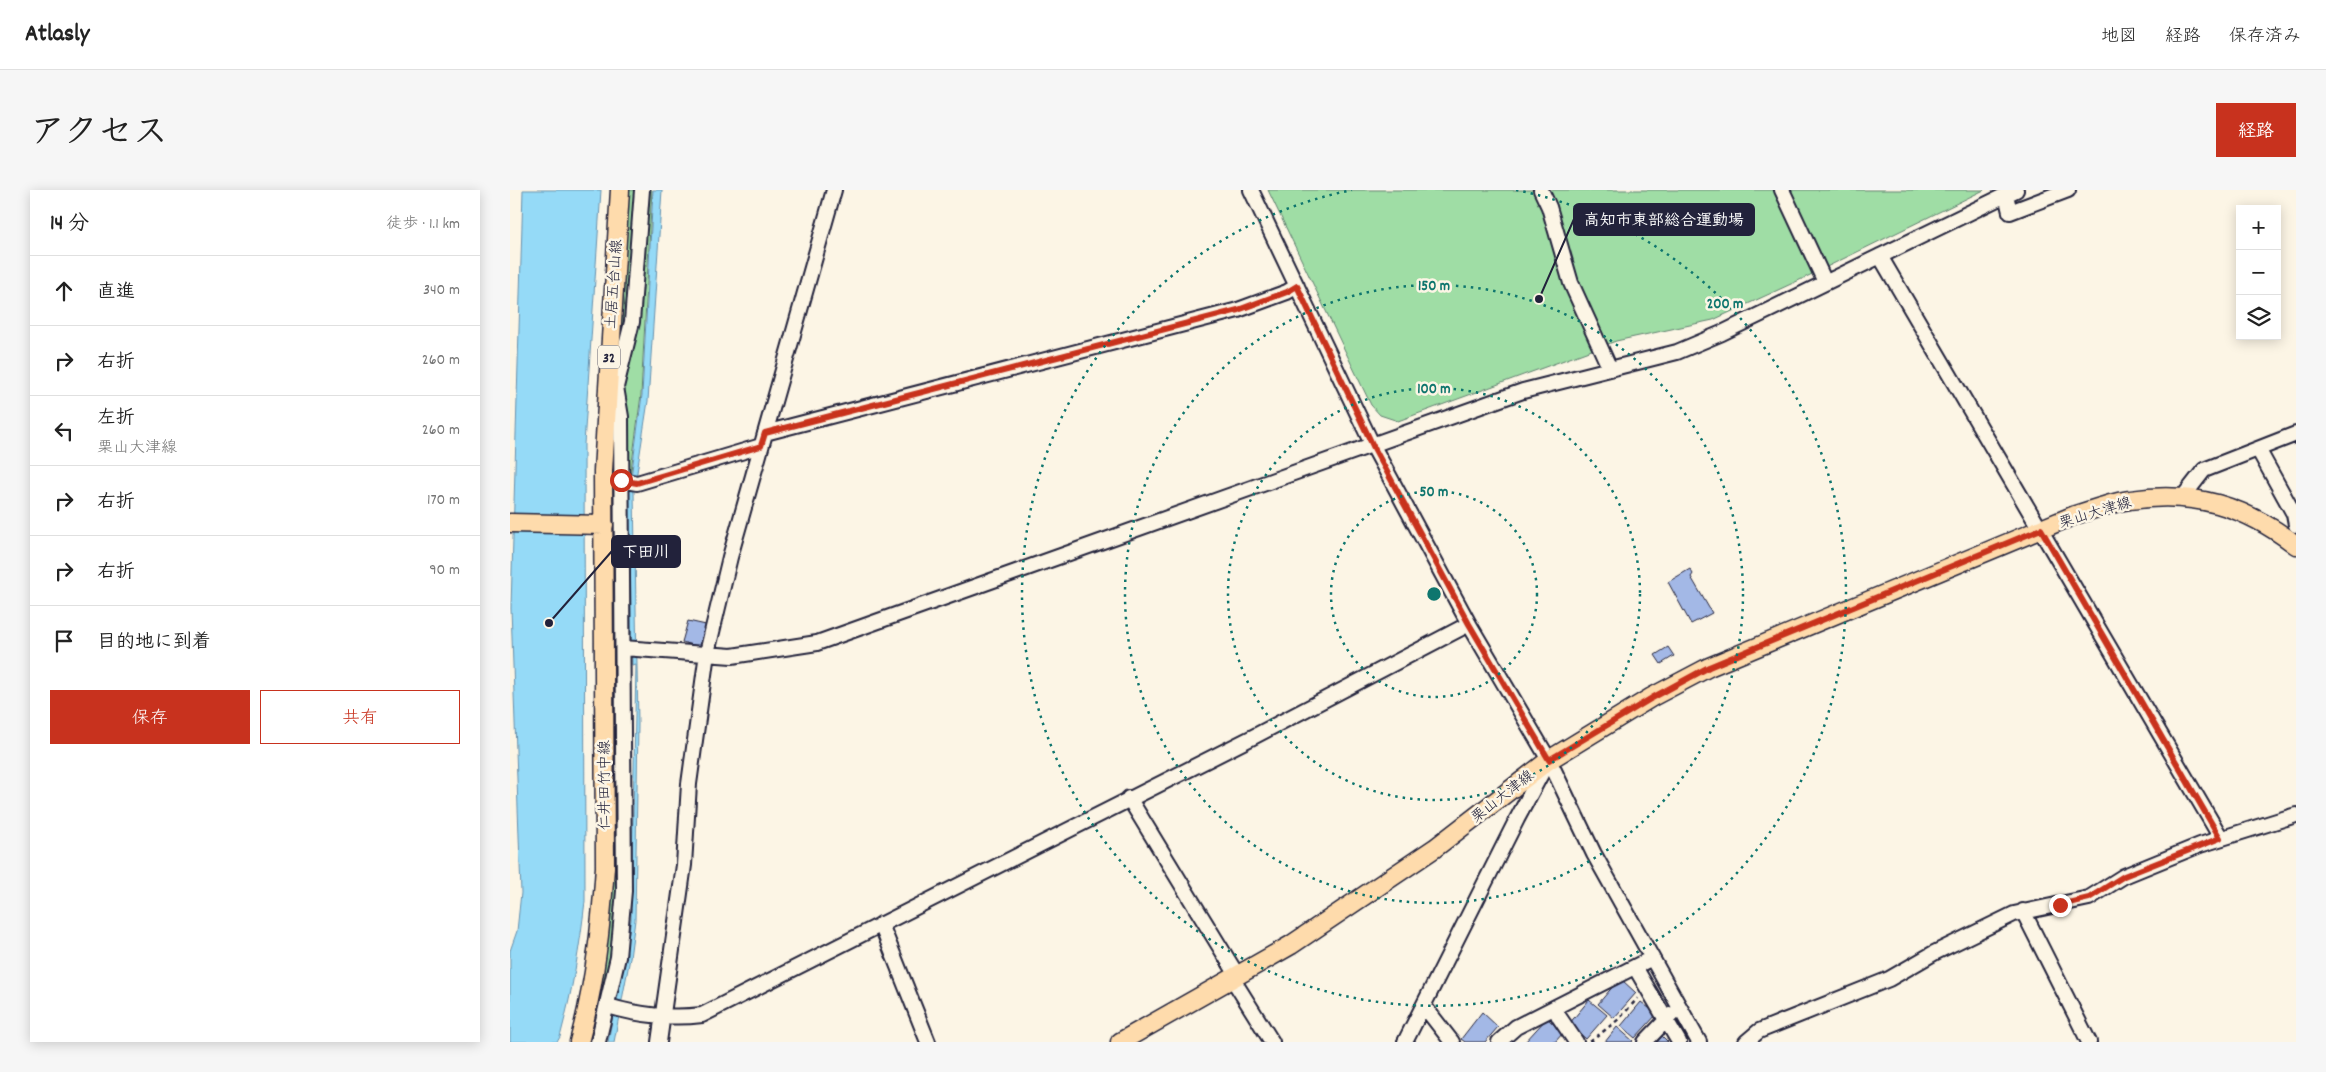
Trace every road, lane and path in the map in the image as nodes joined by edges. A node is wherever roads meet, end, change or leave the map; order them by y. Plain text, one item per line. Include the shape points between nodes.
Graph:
1 (620, 190) edge
2 (642, 190) edge
3 (834, 190) edge
4 (1251, 190) edge
5 (1541, 190) edge
6 (1782, 190) edge
7 (2068, 190) edge
8 (2011, 192) edge
9 (1880, 256) junction
10 (1825, 282) junction
11 (1297, 286) junction
12 (1610, 368) junction
13 (612, 387) junction
14 (2296, 434) edge
15 (763, 440) junction
16 (1373, 446) junction
17 (2258, 449) junction
18 (621, 480) junction
19 (2183, 497) junction
20 (510, 523) edge
21 (599, 525) junction
22 (2041, 529) junction
23 (2295, 535) edge
24 (1469, 624) junction
25 (623, 648) junction
26 (707, 653) junction
27 (1549, 760) junction
28 (1130, 798) junction
29 (2296, 815) edge
30 (2220, 838) junction
31 (2023, 912) junction
32 (881, 924) junction
33 (1652, 958) junction
34 (1635, 967) junction
35 (1235, 977) junction
36 (1645, 986) junction
37 (608, 1006) junction
38 (1424, 1006) junction
39 (1555, 1008) junction
40 (1680, 1009) junction
41 (662, 1015) junction
42 (1666, 1018) junction
43 (1513, 1037) edge
44 (579, 1042) edge
45 (598, 1042) edge
46 (659, 1042) edge
47 (928, 1042) edge
48 (1120, 1042) edge
49 (1272, 1042) edge
50 (1406, 1042) edge
51 (1452, 1042) edge
52 (1499, 1042) edge
53 (1576, 1042) edge
54 (1590, 1042) edge
55 (1645, 1042) edge
56 (1679, 1042) edge
57 (1699, 1042) edge
58 (1746, 1042) edge
59 (2089, 1042) edge

1 - 13 main road, 土居五台山線 / 32
2 - 13 street via 632,322
3 - 15 street
4 - 11 street
5 - 12 street via 1572,283
6 - 10 street
7 - 8 street via 2010,212
8 - 9 street
9 - 10 street
9 - 22 street
10 - 12 street via 1677,352
11 - 15 street via 1238,310
11 - 16 street
12 - 16 street via 1523,391
13 - 18 street via 621,417
13 - 21 main road, 土居五台山線 / 32
14 - 17 street
15 - 18 street via 637,483
15 - 26 street
16 - 24 street
16 - 26 street via 817,643 732,656
17 - 19 street via 2204,470
17 - 23 street via 2294,514
18 - 25 street
19 - 22 main road, 栗山大津線 via 2130,500 2075,515
19 - 23 main road, 栗山大津線 via 2228,505
20 - 21 main road
21 - 44 main road, 仁井田竹中線 via 605,867 596,965
22 - 27 main road, 栗山大津線 via 1709,667
22 - 30 street
24 - 27 street
24 - 28 street
25 - 26 street
25 - 37 street via 624,891 618,957
26 - 41 street via 689,784 684,865
27 - 33 street via 1594,854
27 - 35 main road, 栗山大津線 via 1435,848 1291,945
27 - 38 street
28 - 32 street
28 - 35 street
29 - 30 street
30 - 31 street via 2124,876 2089,898
31 - 58 street via 1934,953 1889,978 1759,1031
31 - 59 street
32 - 41 street via 702,1015
32 - 47 street
33 - 34 street
33 - 40 street
34 - 36 street
34 - 39 street
35 - 48 main road, 栗山大津線
35 - 49 street
36 - 42 street
36 - 54 path via 1619,1019
37 - 41 street
37 - 45 street
38 - 50 street
38 - 51 street
39 - 43 street
39 - 53 street
40 - 42 street
40 - 57 street
41 - 46 street
42 - 55 street
42 - 56 street
43 - 52 street

